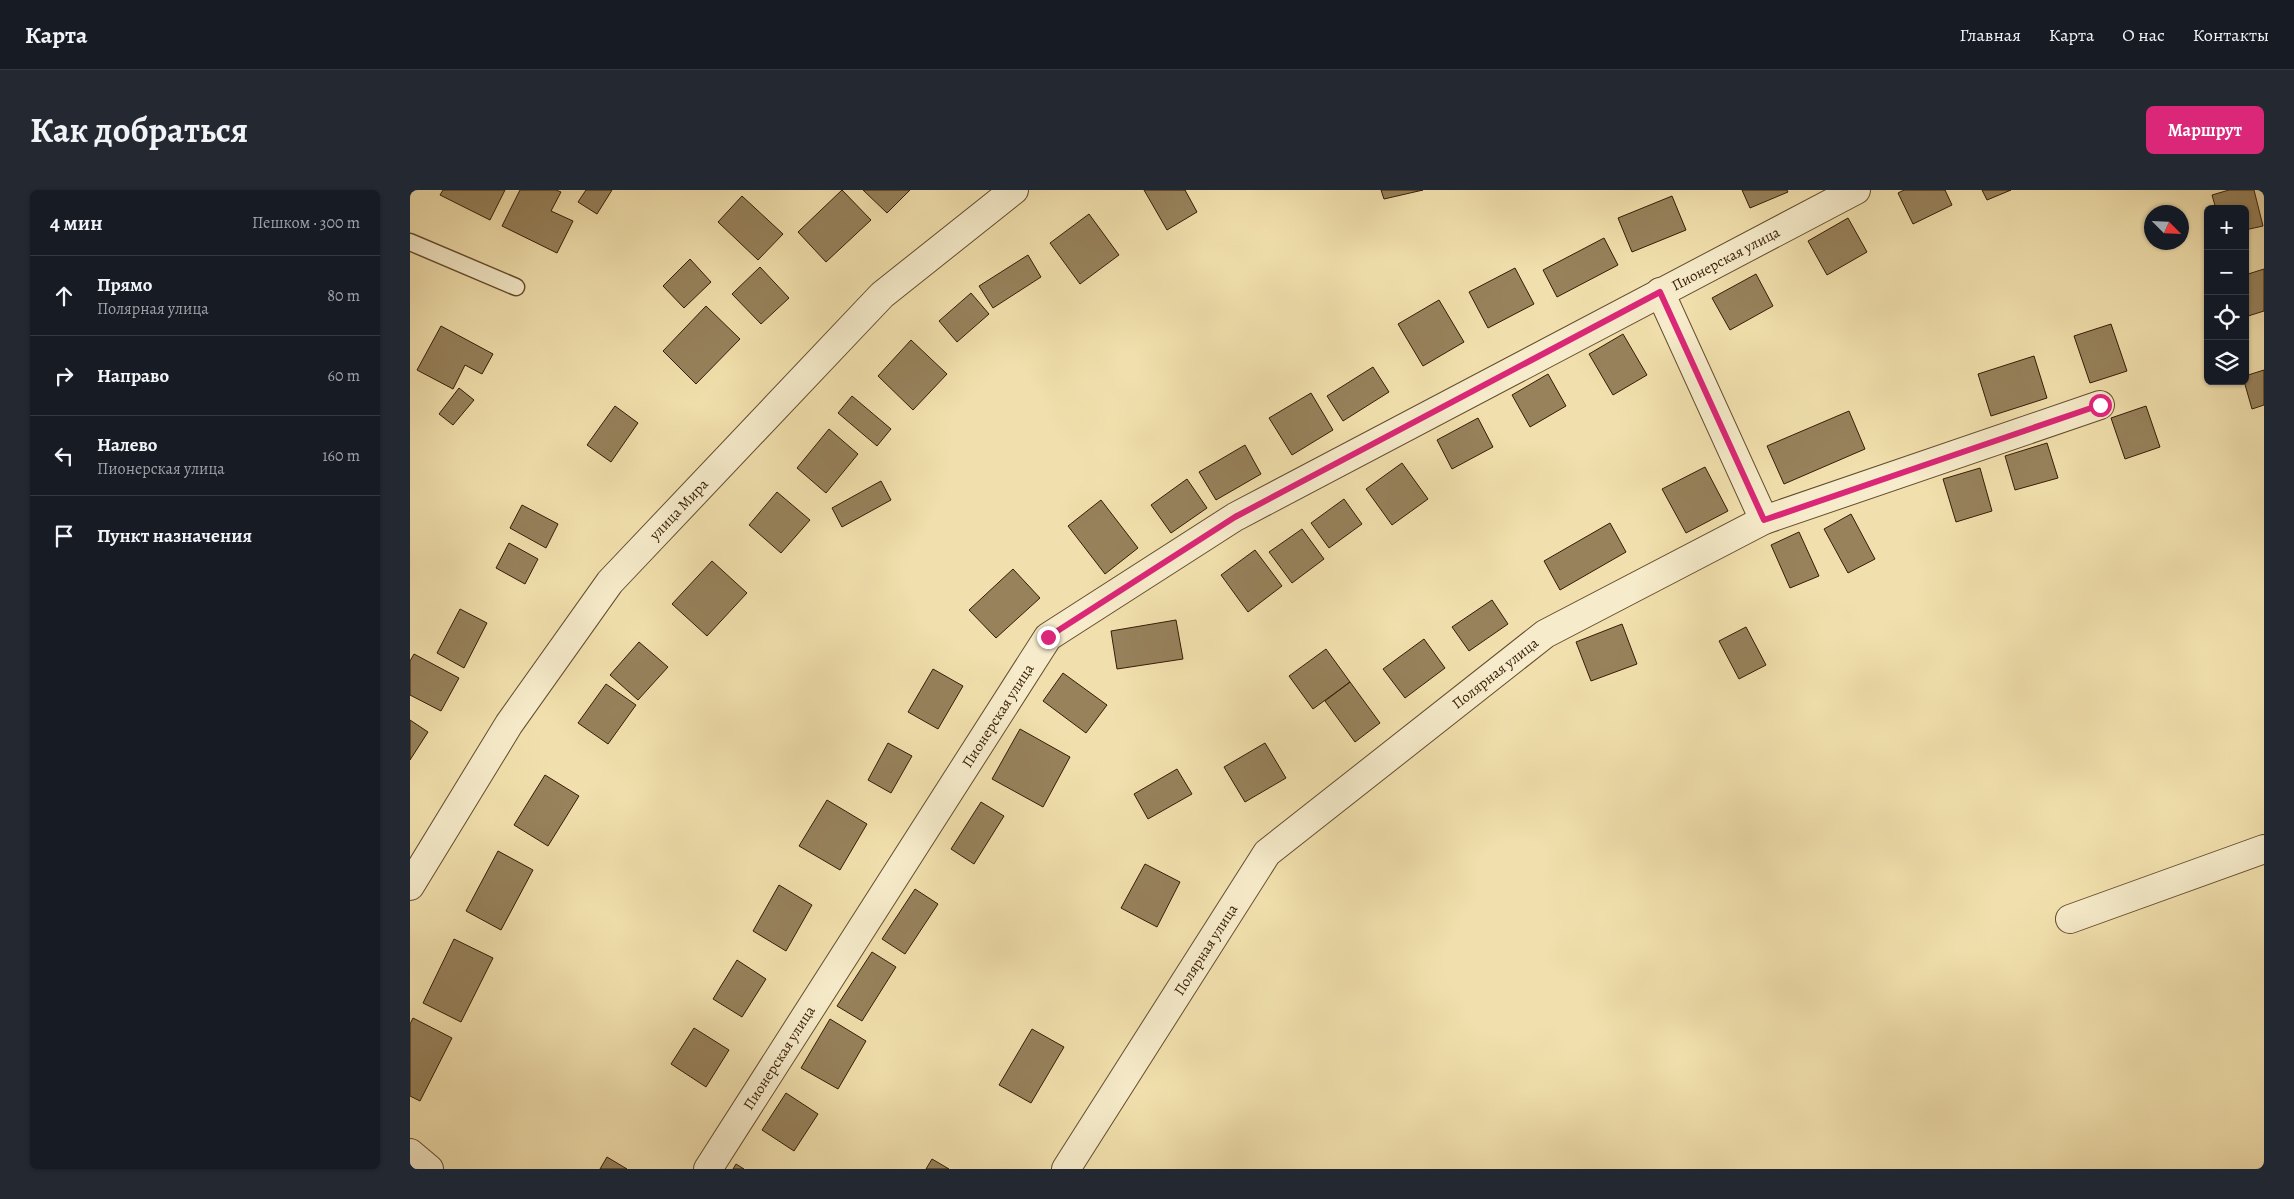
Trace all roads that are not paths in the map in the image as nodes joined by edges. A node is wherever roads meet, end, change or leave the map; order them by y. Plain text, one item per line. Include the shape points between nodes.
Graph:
1 (1014, 190) edge
2 (1856, 190) edge
3 (410, 242) edge
4 (516, 287) dead end
5 (1660, 292) junction
6 (2100, 405) dead end
7 (1764, 520) junction
8 (2264, 849) edge
9 (410, 886) edge
10 (2070, 919) dead end
11 (410, 1153) edge
12 (430, 1169) edge
13 (708, 1169) edge
14 (1066, 1169) edge

1 - 9 street, улица Мира via 882,295 610,582 509,724
2 - 5 street, Пионерская улица
3 - 4 lane
5 - 7 street
5 - 13 street, Пионерская улица via 1235,517 1048,637
6 - 7 street, Полярная улица
7 - 14 street, Полярная улица via 1545,634 1267,853
8 - 10 street
11 - 12 street

